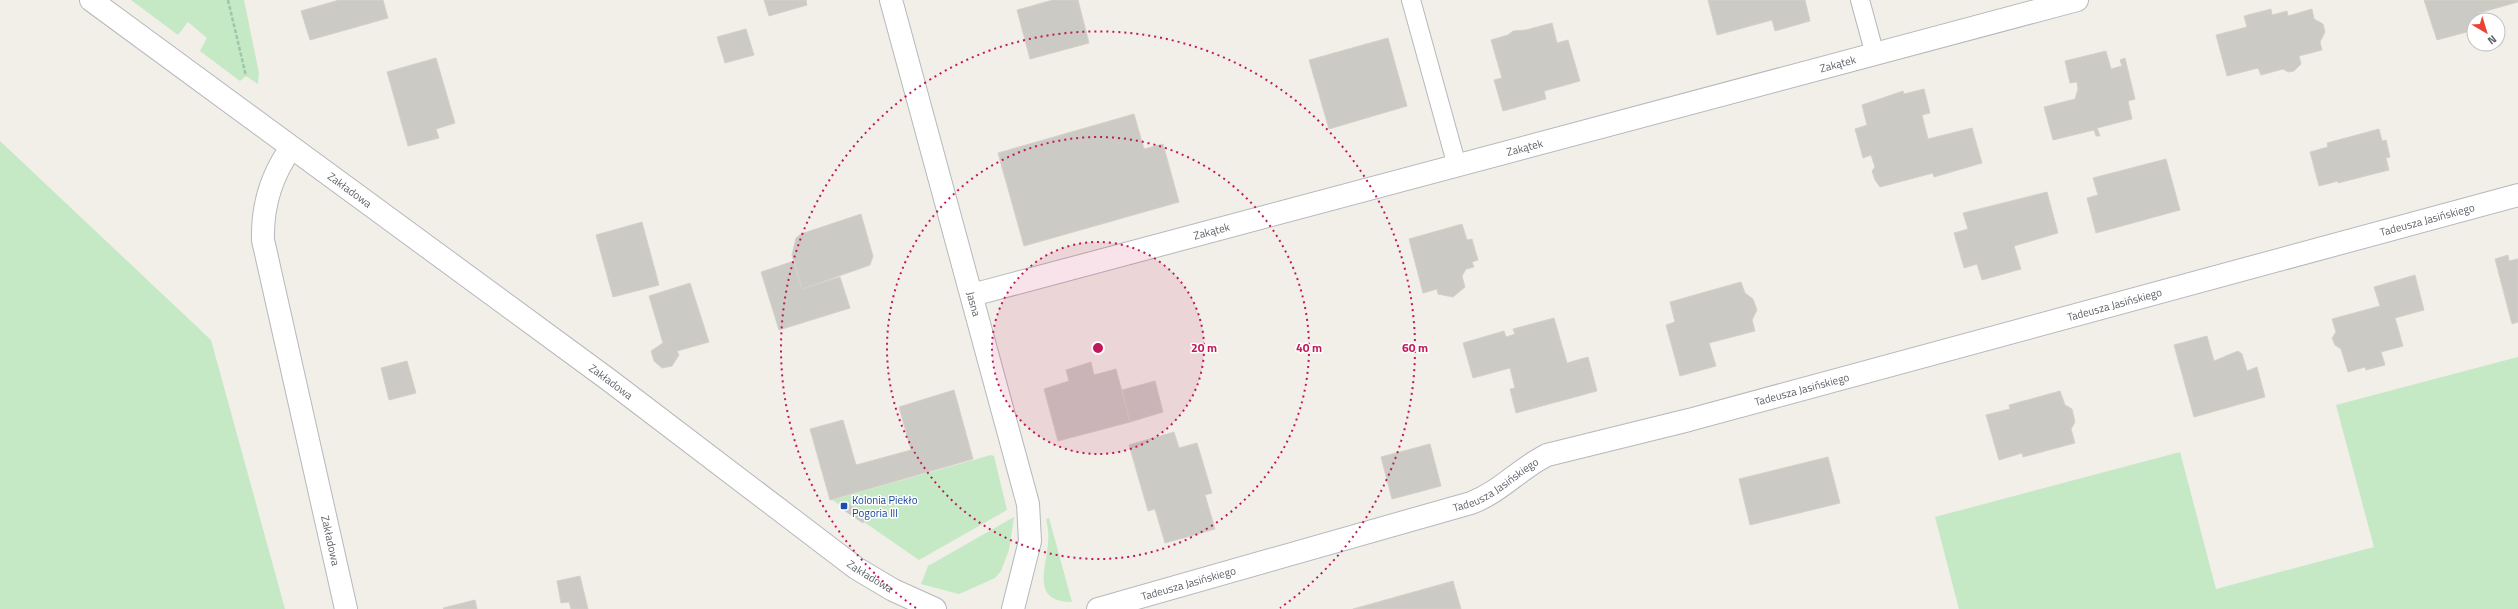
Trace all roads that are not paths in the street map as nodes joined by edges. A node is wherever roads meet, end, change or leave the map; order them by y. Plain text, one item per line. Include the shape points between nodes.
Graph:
1 (91, 0) edge
2 (891, 0) edge
3 (1411, 0) edge
4 (1860, 0) edge
5 (2077, 0) edge
6 (1875, 55) junction
7 (292, 148) junction
8 (1457, 166) junction
9 (2518, 195) edge
10 (972, 294) junction
11 (346, 609) edge
12 (935, 609) edge
13 (1014, 609) edge
14 (1098, 609) edge

1 - 7 street, Zakładowa
2 - 10 street, Jasna
3 - 8 lane
4 - 6 lane
5 - 6 street, Zakątek
6 - 8 street, Zakątek
7 - 11 street, Zakładowa via 282,161 264,204 263,240
7 - 12 street, Zakładowa via 665,421 856,568 893,590
8 - 10 street, Zakątek
9 - 14 street, Tadeusza Jasińskiego via 1689,420 1547,455 1526,466 1496,490 1471,503
10 - 13 street, Jasna via 1030,518 1030,541

